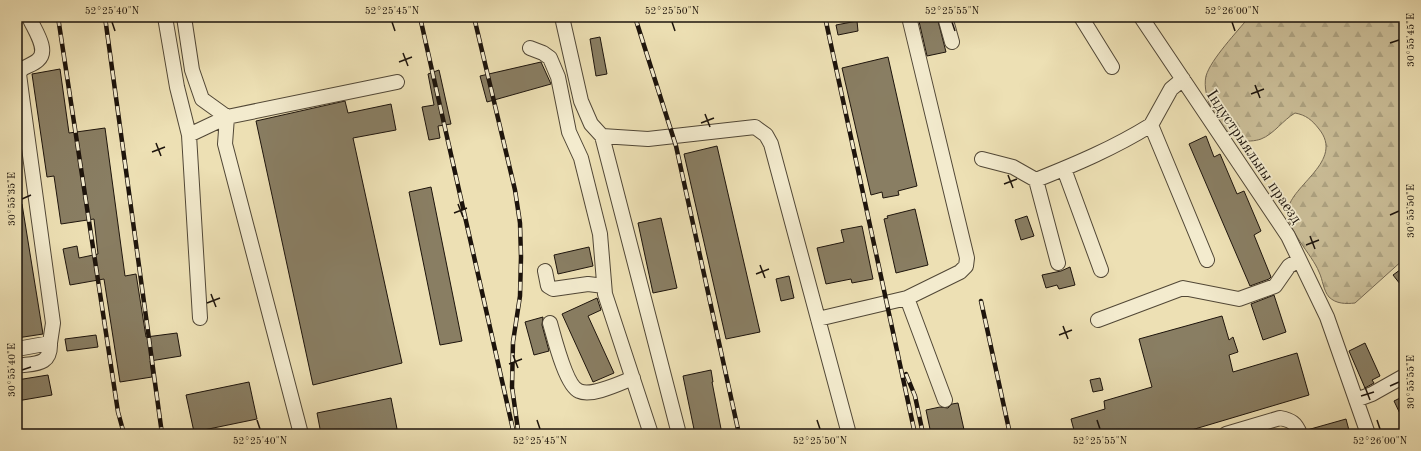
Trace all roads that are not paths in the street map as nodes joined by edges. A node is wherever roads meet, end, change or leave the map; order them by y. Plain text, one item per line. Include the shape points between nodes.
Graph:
1 (29, 17) edge
2 (165, 17) edge
3 (184, 17) edge
4 (562, 17) edge
5 (909, 17) edge
6 (945, 17) edge
7 (1081, 17) edge
8 (1141, 17) edge
9 (952, 42) dead end
10 (530, 48) dead end
11 (1112, 67) dead end
12 (1183, 79) junction
13 (397, 82) dead end
14 (20, 98) edge
15 (228, 117) junction
16 (1151, 125) junction
17 (189, 135) junction
18 (602, 136) junction
19 (982, 159) dead end
20 (1064, 169) junction
21 (1036, 180) junction
22 (1207, 260) dead end
23 (1299, 260) junction
24 (1058, 263) dead end
25 (1101, 270) dead end
26 (544, 271) dead end
27 (604, 286) junction
28 (908, 298) junction
29 (200, 318) dead end
30 (818, 319) junction
31 (1098, 320) dead end
32 (550, 323) dead end
33 (50, 343) junction
34 (17, 349) edge
35 (17, 366) edge
36 (1404, 376) edge
37 (633, 378) junction
38 (945, 400) dead end
39 (1356, 400) junction
40 (301, 434) edge
41 (651, 434) edge
42 (679, 434) edge
43 (849, 434) edge
44 (1226, 434) edge
45 (1300, 434) edge
46 (1368, 434) edge

1 - 14 street via 42,52 37,62 22,69 19,74
2 - 17 street via 177,87
3 - 15 street via 192,70 202,99
4 - 18 street via 581,101 591,124
5 - 28 street via 967,258 966,266 960,272
6 - 9 street
7 - 11 street
8 - 12 street, Індустрыяльны праезд
10 - 27 street via 550,58 558,76 567,126 581,158 603,246
12 - 16 street via 1171,89
12 - 23 street, Індустрыяльны праезд via 1272,211
13 - 15 street
14 - 33 street via 53,323
15 - 17 street
15 - 40 street via 225,144
16 - 20 street via 1123,142
16 - 22 street
17 - 29 street
18 - 30 street via 648,139 755,127 762,130 771,144
18 - 42 street
19 - 21 street via 1013,167
20 - 21 street
20 - 25 street
21 - 24 street
23 - 31 street via 1289,266 1275,286 1239,299 1183,288
23 - 39 street, Індустрыяльны праезд via 1328,318
26 - 27 street via 548,286 553,289 588,284
27 - 37 street
28 - 30 street
28 - 38 street
30 - 43 street
32 - 37 street via 556,348 573,386 579,391 601,390
33 - 34 street
33 - 35 street via 51,354 48,358 42,362
36 - 39 street
37 - 41 street
39 - 46 street, Індустрыяльны праезд
44 - 45 street via 1280,418 1288,419 1295,424

